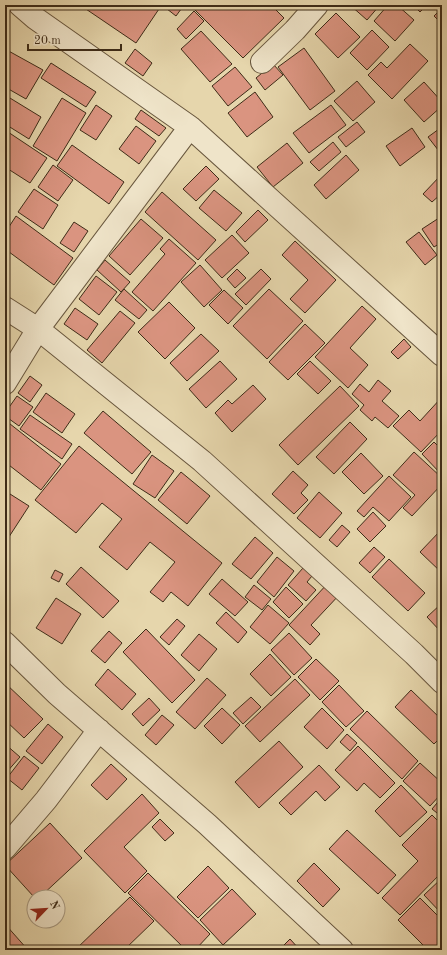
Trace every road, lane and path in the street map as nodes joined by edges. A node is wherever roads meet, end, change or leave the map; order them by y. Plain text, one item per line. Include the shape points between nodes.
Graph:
1 (20, 5) edge
2 (317, 5) edge
3 (262, 62) dead end
4 (190, 127) junction
5 (5, 308) edge
6 (38, 329) junction
7 (442, 355) edge
8 (5, 383) edge
9 (5, 643) edge
10 (442, 682) edge
11 (99, 730) junction
12 (5, 848) edge
13 (342, 950) edge

1 - 4 street
2 - 3 street
4 - 6 street
4 - 7 street
5 - 6 street
6 - 8 street
6 - 10 street via 202,461
9 - 11 street via 57,694
11 - 12 street via 46,800
11 - 13 street via 207,824

